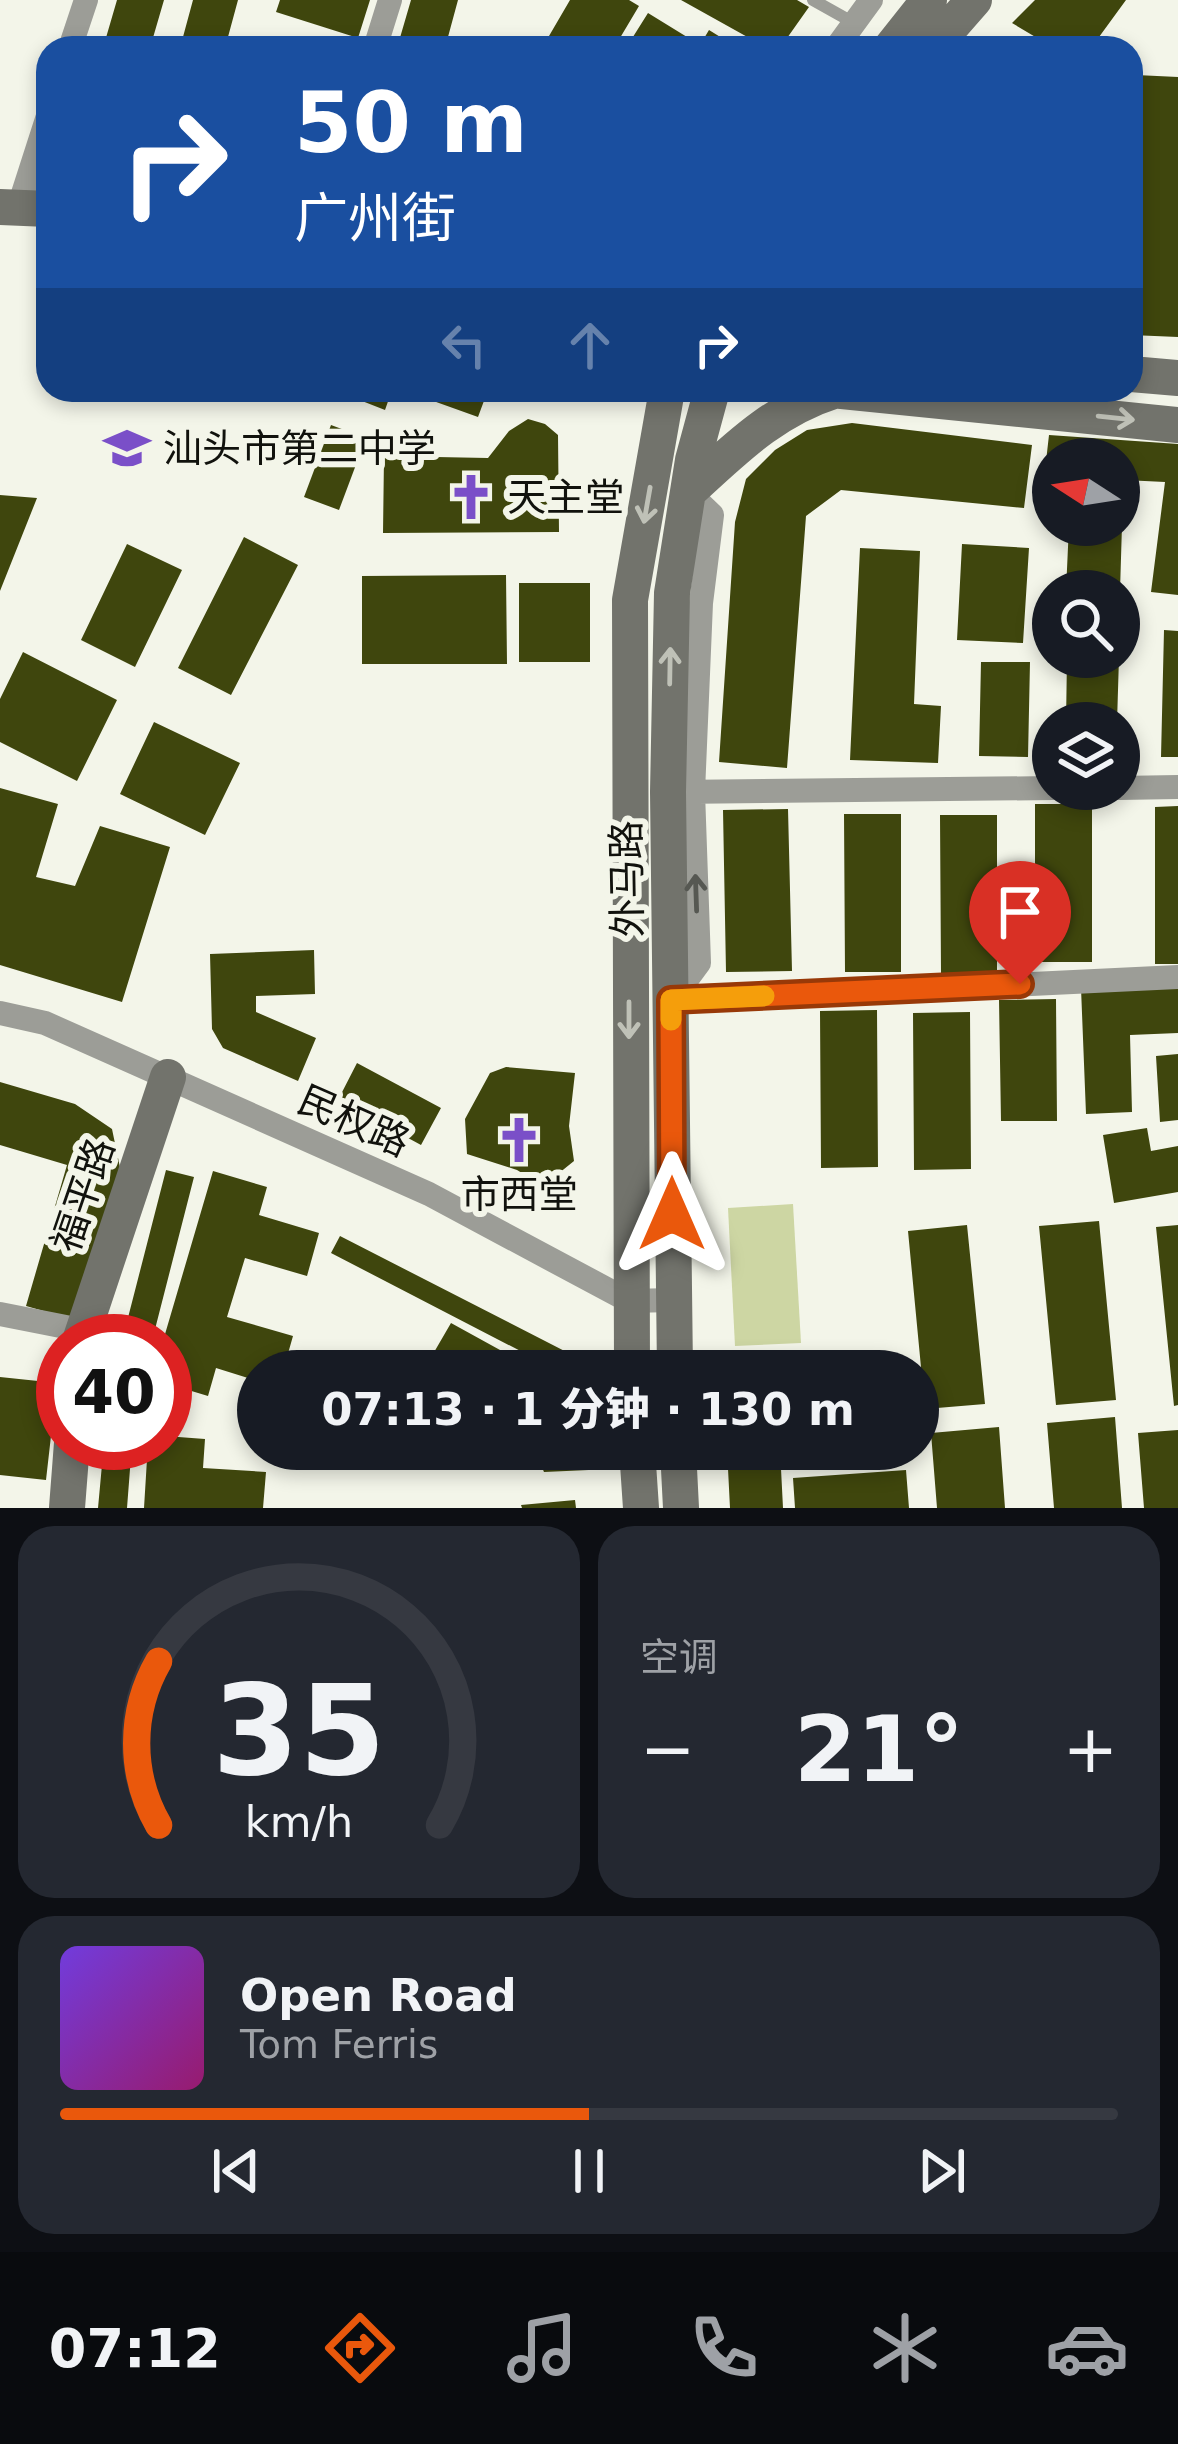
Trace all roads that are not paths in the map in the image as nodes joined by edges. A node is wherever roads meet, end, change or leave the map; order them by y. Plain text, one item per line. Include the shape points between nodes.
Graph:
1 (86, 0) edge
2 (390, 0) edge
3 (813, 0) edge
4 (871, 0) edge
5 (929, 0) edge
6 (974, 0) edge
7 (854, 24) junction
8 (74, 36) edge
9 (379, 36) edge
10 (845, 36) edge
11 (900, 36) edge
12 (942, 36) edge
13 (36, 158) edge
14 (22, 208) edge
15 (1143, 375) edge
16 (1178, 378) edge
17 (665, 402) edge
18 (709, 402) edge
19 (799, 402) edge
20 (955, 402) edge
21 (1178, 424) edge
22 (688, 492) junction
23 (1178, 787) edge
24 (1032, 788) edge
25 (1140, 788) edge
26 (680, 792) junction
27 (1178, 977) edge
28 (671, 1000) junction
29 (0, 1013) edge
30 (168, 1077) junction
31 (673, 1300) junction
32 (629, 1301) junction
33 (0, 1314) edge
34 (87, 1314) edge
35 (36, 1324) edge
36 (631, 1350) edge
37 (674, 1350) edge
38 (70, 1470) edge
39 (638, 1470) edge
40 (679, 1470) edge
41 (67, 1508) edge
42 (641, 1508) edge
43 (680, 1508) edge

1 - 8 street
2 - 9 street
3 - 7 lane
4 - 7 street
5 - 11 street
6 - 12 street
7 - 10 street
13 - 14 street
15 - 16 street
17 -> 32 street, 外马路 via 630,600
18 - 22 street, 外马路
19 - 22 street
20 -> 21 street
26 -> 22 street, 外马路 via 672,593
23 - 25 street
24 - 26 street
28 -> 26 street, 外马路
27 - 28 street
28 - 31 street, 外马路
29 - 30 street, 民权路 via 45,1023
30 - 32 street, 民权路 via 429,1194
30 - 34 street, 福平路
31 - 32 street, 民权路
31 - 37 street, 外马路
32 - 36 street, 外马路
33 - 35 street
38 - 41 street
39 - 42 street
40 - 43 street

